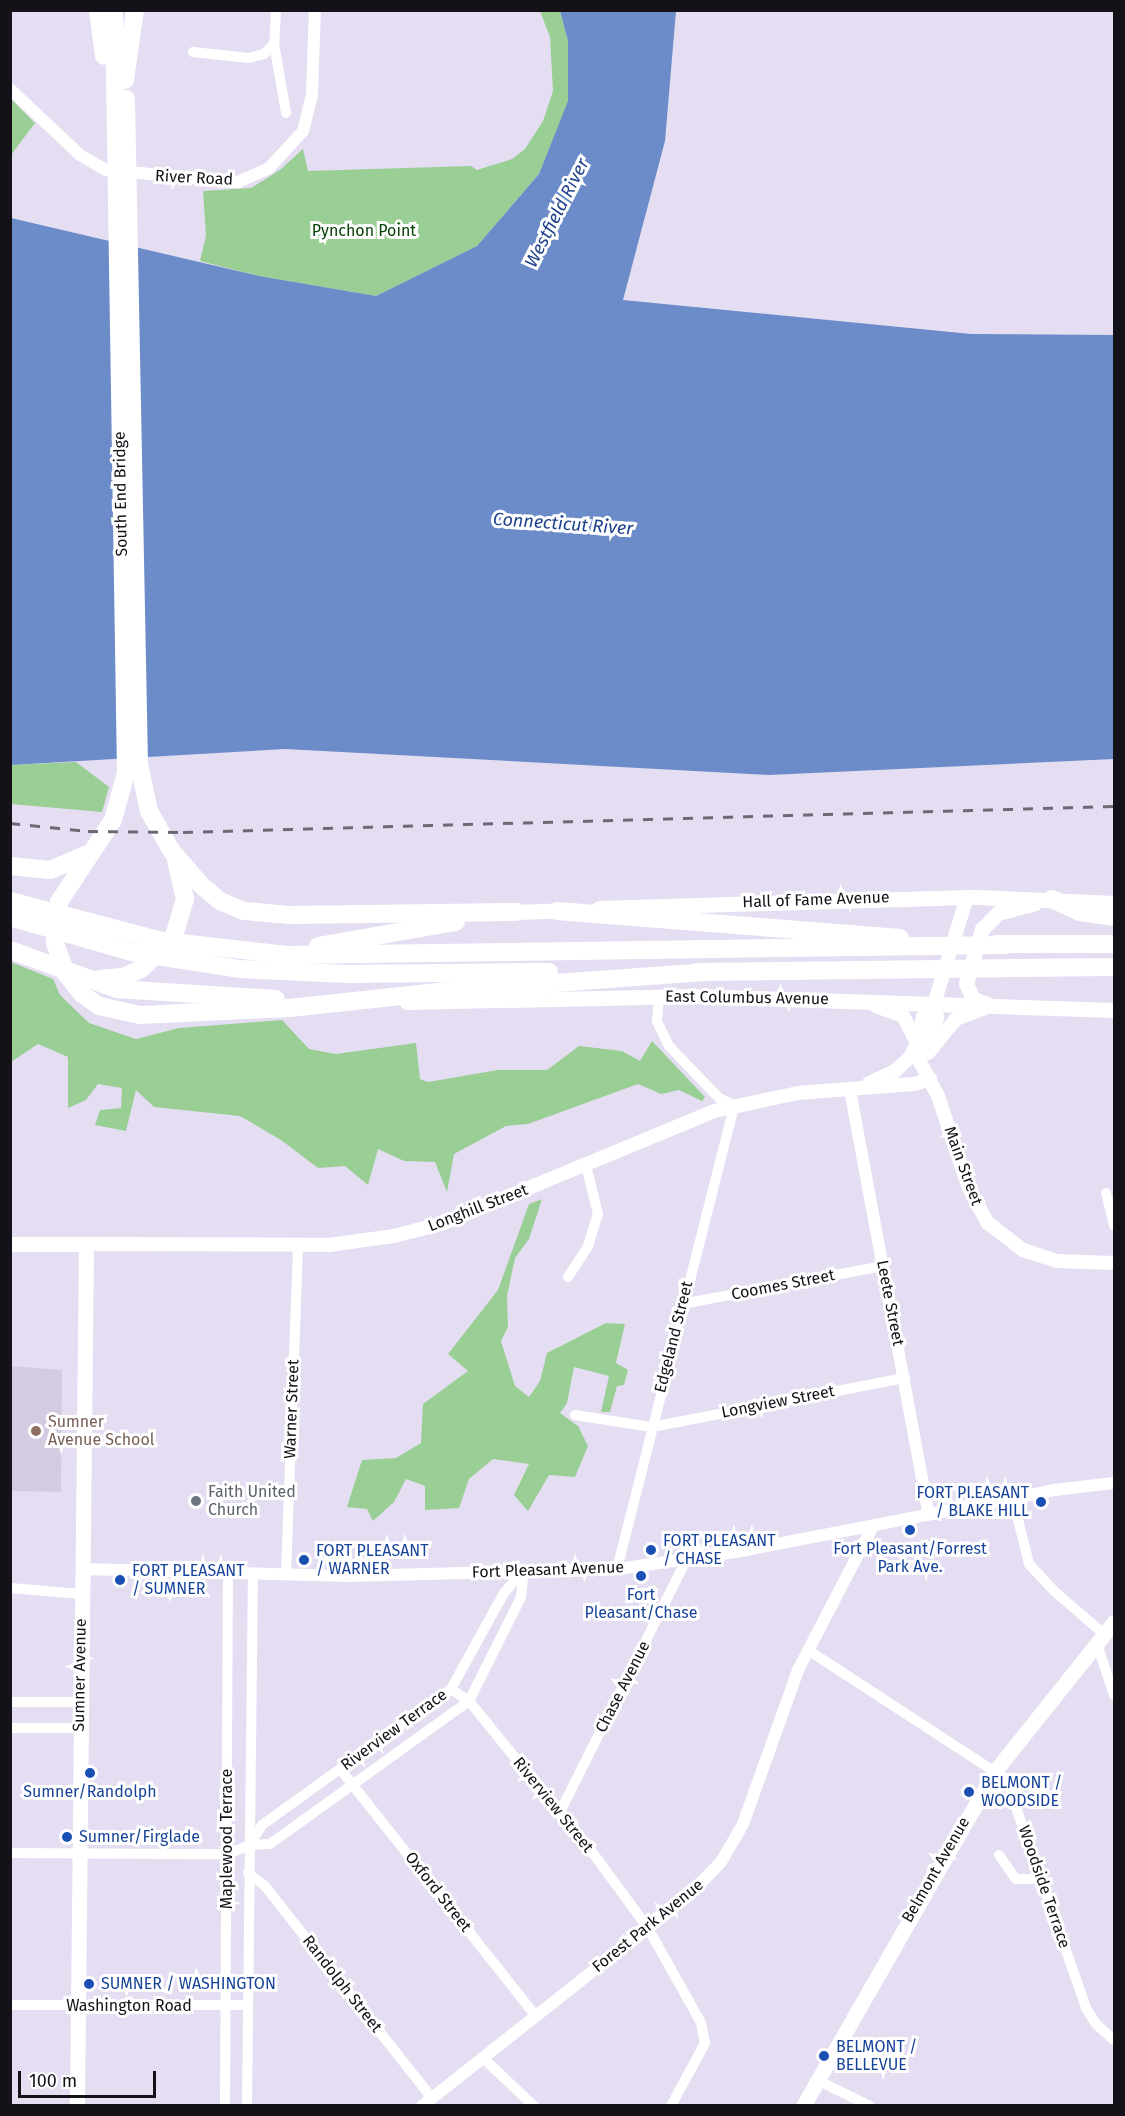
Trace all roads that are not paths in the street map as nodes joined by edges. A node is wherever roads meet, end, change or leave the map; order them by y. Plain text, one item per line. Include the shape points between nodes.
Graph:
1 (98, 10) edge
2 (114, 10) edge
3 (124, 10) edge
4 (135, 10) edge
5 (276, 10) edge
6 (315, 10) edge
7 (274, 44) junction
8 (193, 52) dead end
9 (125, 80) junction
10 (10, 89) edge
11 (286, 113) dead end
12 (120, 131) junction
13 (170, 847) junction
14 (94, 849) junction
15 (10, 866) edge
16 (967, 897) junction
17 (1052, 899) junction
18 (10, 901) edge
19 (1114, 903) edge
20 (557, 910) junction
21 (517, 912) junction
22 (10, 917) edge
23 (1114, 917) edge
24 (919, 944) junction
25 (1114, 944) edge
26 (198, 947) junction
27 (10, 951) edge
28 (1114, 967) edge
29 (1067, 968) junction
30 (707, 972) junction
31 (1114, 974) edge
32 (77, 983) junction
33 (659, 996) junction
34 (380, 1000) junction
35 (854, 1001) junction
36 (934, 1004) junction
37 (991, 1005) junction
38 (1114, 1010) edge
39 (917, 1043) junction
40 (928, 1053) junction
41 (930, 1079) junction
42 (850, 1090) junction
43 (735, 1105) junction
44 (586, 1165) junction
45 (1106, 1193) dead end
46 (1114, 1226) edge
47 (10, 1244) edge
48 (86, 1244) junction
49 (298, 1245) junction
50 (1114, 1263) edge
51 (883, 1266) junction
52 (568, 1277) dead end
53 (682, 1304) junction
54 (905, 1378) junction
55 (575, 1415) dead end
56 (652, 1427) junction
57 (1114, 1483) edge
58 (1013, 1499) junction
59 (929, 1515) junction
60 (873, 1526) junction
61 (686, 1560) junction
62 (82, 1569) junction
63 (617, 1569) junction
64 (524, 1570) junction
65 (228, 1572) junction
66 (253, 1573) junction
67 (286, 1574) junction
68 (10, 1588) edge
69 (81, 1594) junction
70 (1114, 1622) edge
71 (1100, 1639) junction
72 (808, 1650) junction
73 (451, 1689) junction
74 (1114, 1695) edge
75 (469, 1701) junction
76 (10, 1702) edge
77 (80, 1702) junction
78 (10, 1728) edge
79 (80, 1728) junction
80 (340, 1769) junction
81 (995, 1771) junction
82 (353, 1786) junction
83 (559, 1814) junction
84 (250, 1845) junction
85 (79, 1852) junction
86 (10, 1853) edge
87 (227, 1854) junction
88 (999, 1856) dead end
89 (248, 1873) junction
90 (1040, 1879) junction
91 (648, 1928) junction
92 (10, 2005) edge
93 (247, 2005) junction
94 (78, 2006) junction
95 (226, 2006) junction
96 (536, 2016) junction
97 (1114, 2040) edge
98 (483, 2058) junction
99 (817, 2080) junction
100 (427, 2102) edge
101 (77, 2106) edge
102 (225, 2106) edge
103 (247, 2106) edge
104 (534, 2106) edge
105 (671, 2106) edge
106 (803, 2106) edge
107 (870, 2106) edge

1 - 12 highway
2 - 12 highway
3 - 9 highway
4 - 9 highway
5 - 7 street
6 - 10 street, River Road via 312,94 303,131 269,168 238,182 106,170 80,155
7 - 8 street via 264,54 249,58
7 - 11 street
9 - 12 highway
12 - 13 highway, South End Bridge via 140,773 145,803
12 - 14 highway, South End Bridge via 126,763 117,811
13 - 21 highway via 214,896 252,913
13 - 32 highway via 183,884 182,919 169,945 141,969 108,980
14 - 15 highway via 56,869 32,871
14 - 32 highway, South End Bridge via 65,891 56,916 55,943 60,963
16 - 17 main road, Hall of Fame Avenue
16 - 20 main road, Hall of Fame Avenue
16 - 36 main road, Main Street
17 - 19 main road, Hall of Fame Avenue
17 - 23 highway via 1080,912
17 - 37 main road via 998,913 982,929 966,983 973,999
18 - 26 highway via 110,929
20 - 21 main road, Hall of Fame Avenue
20 - 24 highway
21 - 26 highway via 340,944
22 - 30 highway via 132,952 257,971
24 - 25 highway
24 - 26 highway via 341,956
27 - 32 highway
28 - 29 highway
29 - 30 highway
29 - 31 highway
30 - 34 highway via 447,991
32 - 34 highway via 150,993
33 - 34 main road, East Columbus Avenue
33 - 35 main road, East Columbus Avenue
33 - 43 street via 657,1022 669,1046 719,1098
35 - 36 main road, East Columbus Avenue
35 - 39 main road via 898,1012
36 - 37 main road, East Columbus Avenue
36 - 39 main road, Main Street via 923,1017
36 - 40 main road, Main Street via 937,1017
37 - 38 main road, East Columbus Avenue
37 - 40 main road via 956,1019
39 - 41 main road, Main Street via 919,1060
39 - 42 main road via 911,1056 886,1077
40 - 41 main road, Main Street
41 - 42 main road, Longhill Street
41 - 50 main road, Main Street via 979,1211 994,1229 1014,1245 1043,1258
42 - 43 main road, Longhill Street via 798,1093
42 - 51 street, Leete Street
43 - 44 main road, Longhill Street
43 - 53 street, Edgeland Street
44 - 49 main road, Longhill Street via 409,1233 341,1244
44 - 52 street via 598,1214 588,1246
45 - 46 street
47 - 48 main road, Longhill Street
48 - 49 main road, Longhill Street
48 - 62 main road, Sumner Avenue
49 - 67 street, Warner Street
51 - 53 street, Coomes Street
51 - 54 street, Leete Street
53 - 56 street, Edgeland Street
54 - 56 street, Longview Street
54 - 59 street, Leete Street
55 - 56 street, Longview Street
56 - 63 street, Edgeland Street
57 - 58 street, Fort Pleasant Avenue
58 - 59 street, Fort Pleasant Avenue
58 - 71 street via 1029,1564
59 - 60 street, Fort Pleasant Avenue
60 - 61 street, Fort Pleasant Avenue
60 - 72 street, Forest Park Avenue
61 - 63 street, Fort Pleasant Avenue
61 - 83 street, Chase Avenue
62 - 65 street, Fort Pleasant Avenue
62 - 69 main road, Sumner Avenue
63 - 64 street, Fort Pleasant Avenue
64 - 67 street, Fort Pleasant Avenue via 416,1575
64 - 73 street, Riverview Terrace via 504,1593
64 - 75 street, Riverview Terrace via 521,1597
65 - 66 street, Fort Pleasant Avenue
65 - 87 street, Maplewood Terrace
66 - 67 street, Fort Pleasant Avenue
66 - 84 street, Maplewood Terrace
68 - 69 street
69 - 77 main road, Sumner Avenue
70 - 71 main road, Belmont Avenue
71 - 74 street
71 - 81 main road, Belmont Avenue
72 - 81 street, Woodside Terrace
72 - 91 street, Forest Park Avenue via 782,1708 733,1844 702,1883
73 - 75 street, Riverview Street
73 - 80 street, Riverview Terrace
75 - 82 street, Riverview Terrace
75 - 83 street, Riverview Street
76 - 77 street
77 - 79 main road, Sumner Avenue
78 - 79 street
79 - 85 main road, Sumner Avenue
80 - 82 street, Oxford Street
80 - 84 street, Riverview Terrace via 262,1826
81 - 90 street, Woodside Terrace via 1009,1783
81 - 99 main road, Belmont Avenue
82 - 84 street, Riverview Terrace via 270,1844
82 - 96 street, Oxford Street
83 - 91 street, Riverview Street
84 - 87 street
84 - 89 street, Maplewood Terrace
85 - 86 street
85 - 87 street
85 - 94 main road, Sumner Avenue
87 - 95 street, Maplewood Terrace
88 - 90 street via 1016,1879
89 - 93 street, Maplewood Terrace
89 - 100 street, Randolph Street via 265,1886
90 - 97 street, Woodside Terrace via 1086,2008 1096,2024
91 - 96 street, Forest Park Avenue
91 - 105 street, Riverview Street via 706,2036
92 - 94 street, Washington Road
93 - 95 street, Washington Road
93 - 103 street, Maplewood Terrace
94 - 95 street, Washington Road
94 - 101 main road, Sumner Avenue
95 - 102 street, Maplewood Terrace
96 - 98 street, Forest Park Avenue
98 - 100 street, Forest Park Avenue
98 - 104 street
99 - 106 main road, Belmont Avenue
99 - 107 street

